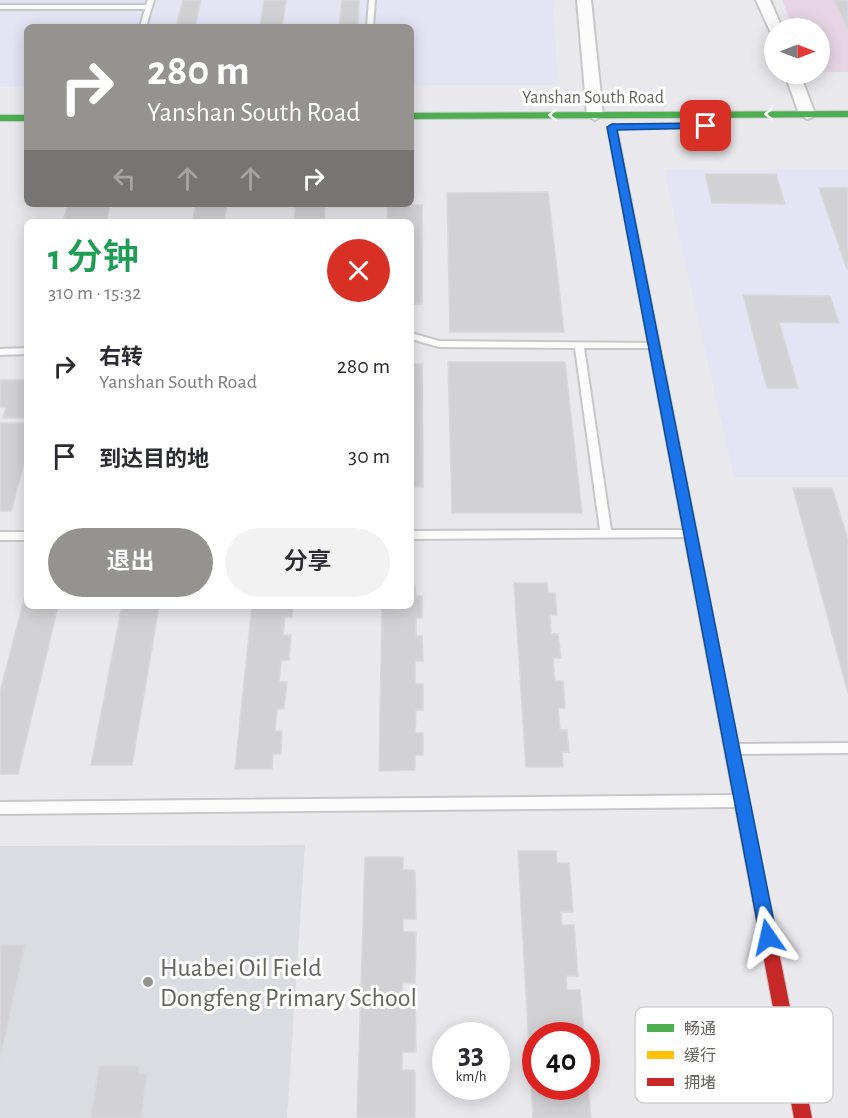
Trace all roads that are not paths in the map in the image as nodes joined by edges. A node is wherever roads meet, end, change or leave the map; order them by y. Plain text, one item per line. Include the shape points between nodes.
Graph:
1 (372, 0) edge
2 (584, 0) edge
3 (764, 0) edge
4 (150, 4) edge
5 (0, 7) edge
6 (771, 18) edge
7 (144, 24) edge
8 (370, 24) edge
9 (796, 84) edge
10 (807, 114) junction
11 (848, 114) edge
12 (595, 115) junction
13 (414, 116) edge
14 (0, 118) edge
15 (24, 118) edge
16 (848, 126) edge
17 (612, 127) junction
18 (414, 128) edge
19 (0, 130) edge
20 (24, 130) edge
21 (414, 337) edge
22 (579, 345) junction
23 (654, 345) junction
24 (24, 351) edge
25 (0, 352) edge
26 (606, 534) junction
27 (690, 534) junction
28 (414, 535) edge
29 (0, 536) edge
30 (24, 536) edge
31 (848, 748) edge
32 (732, 749) junction
33 (742, 801) junction
34 (0, 808) edge
35 (782, 1007) edge
36 (800, 1103) edge
37 (803, 1118) edge

1 - 8 lane
2 - 12 street
3 - 6 street
4 - 5 lane
4 - 7 lane
9 - 10 street
10 - 11 main road, Yanshan South Road
10 -> 12 main road, Yanshan South Road
12 -> 13 main road, Yanshan South Road
14 - 15 main road
16 - 17 main road, Yanshan South Road
17 - 18 main road, Yanshan South Road
17 - 23 main road
19 - 20 main road
21 - 22 lane via 439,344
22 - 23 lane
22 - 26 lane
23 - 27 main road
24 - 25 lane
26 - 27 lane
26 - 28 lane
27 - 32 main road
29 - 30 lane
31 - 32 lane
32 - 33 main road
33 - 34 lane
33 - 35 main road
36 - 37 main road

